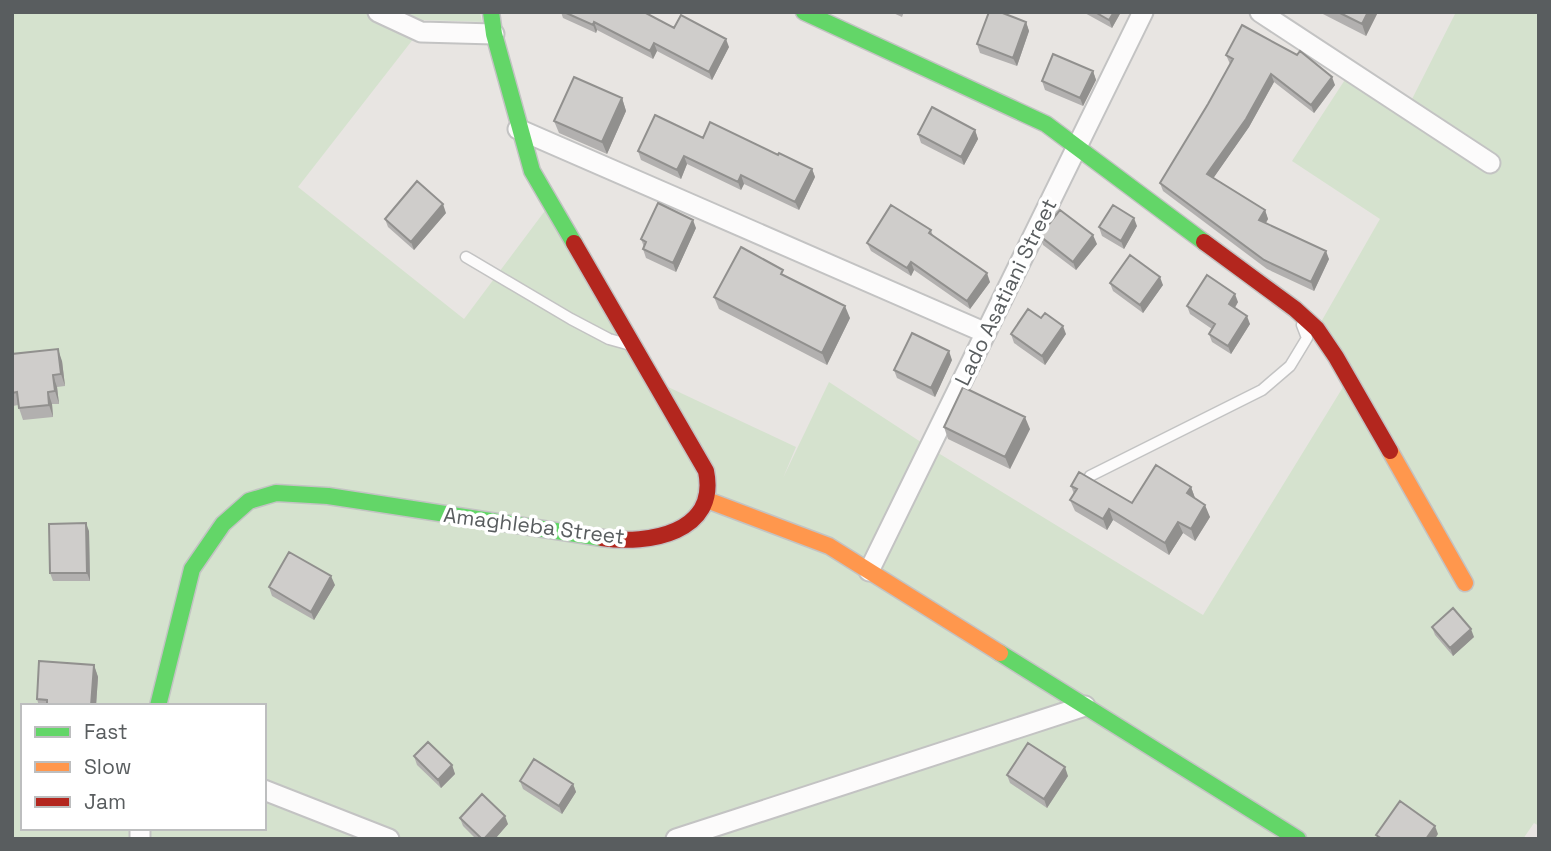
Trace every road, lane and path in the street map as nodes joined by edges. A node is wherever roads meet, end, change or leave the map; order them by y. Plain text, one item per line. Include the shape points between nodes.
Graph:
1 (378, 12) edge
2 (491, 12) edge
3 (804, 12) edge
4 (1143, 12) edge
5 (1260, 12) edge
6 (494, 34) junction
7 (518, 129) junction
8 (1076, 148) junction
9 (1490, 163) dead end
10 (466, 257) dead end
11 (1296, 309) junction
12 (986, 333) junction
13 (631, 345) junction
14 (1090, 476) edge
15 (707, 500) junction
16 (869, 571) junction
17 (1465, 583) dead end
18 (158, 704) edge
19 (1086, 706) junction
20 (266, 791) edge
21 (389, 839) edge
22 (676, 839) edge
23 (1298, 839) edge

1 - 6 street via 421,33
2 - 6 street
3 - 8 street via 1046,124
4 - 8 street, Lado Asatiani Street
5 - 9 street
6 - 7 street
7 - 12 street
7 - 13 street via 532,171
8 - 11 street
8 - 12 street, Lado Asatiani Street
10 - 13 lane via 609,339
11 - 14 lane via 1307,338 1290,366 1262,390
11 - 17 street via 1336,357
12 - 16 street, Lado Asatiani Street
13 - 15 street via 697,452 709,485
15 - 16 street via 829,547
15 - 18 street, Amaghleba Street via 683,527 662,537 617,540 328,496 276,493 249,501 223,524 192,569
16 - 19 street
19 - 22 street
19 - 23 street
20 - 21 street

